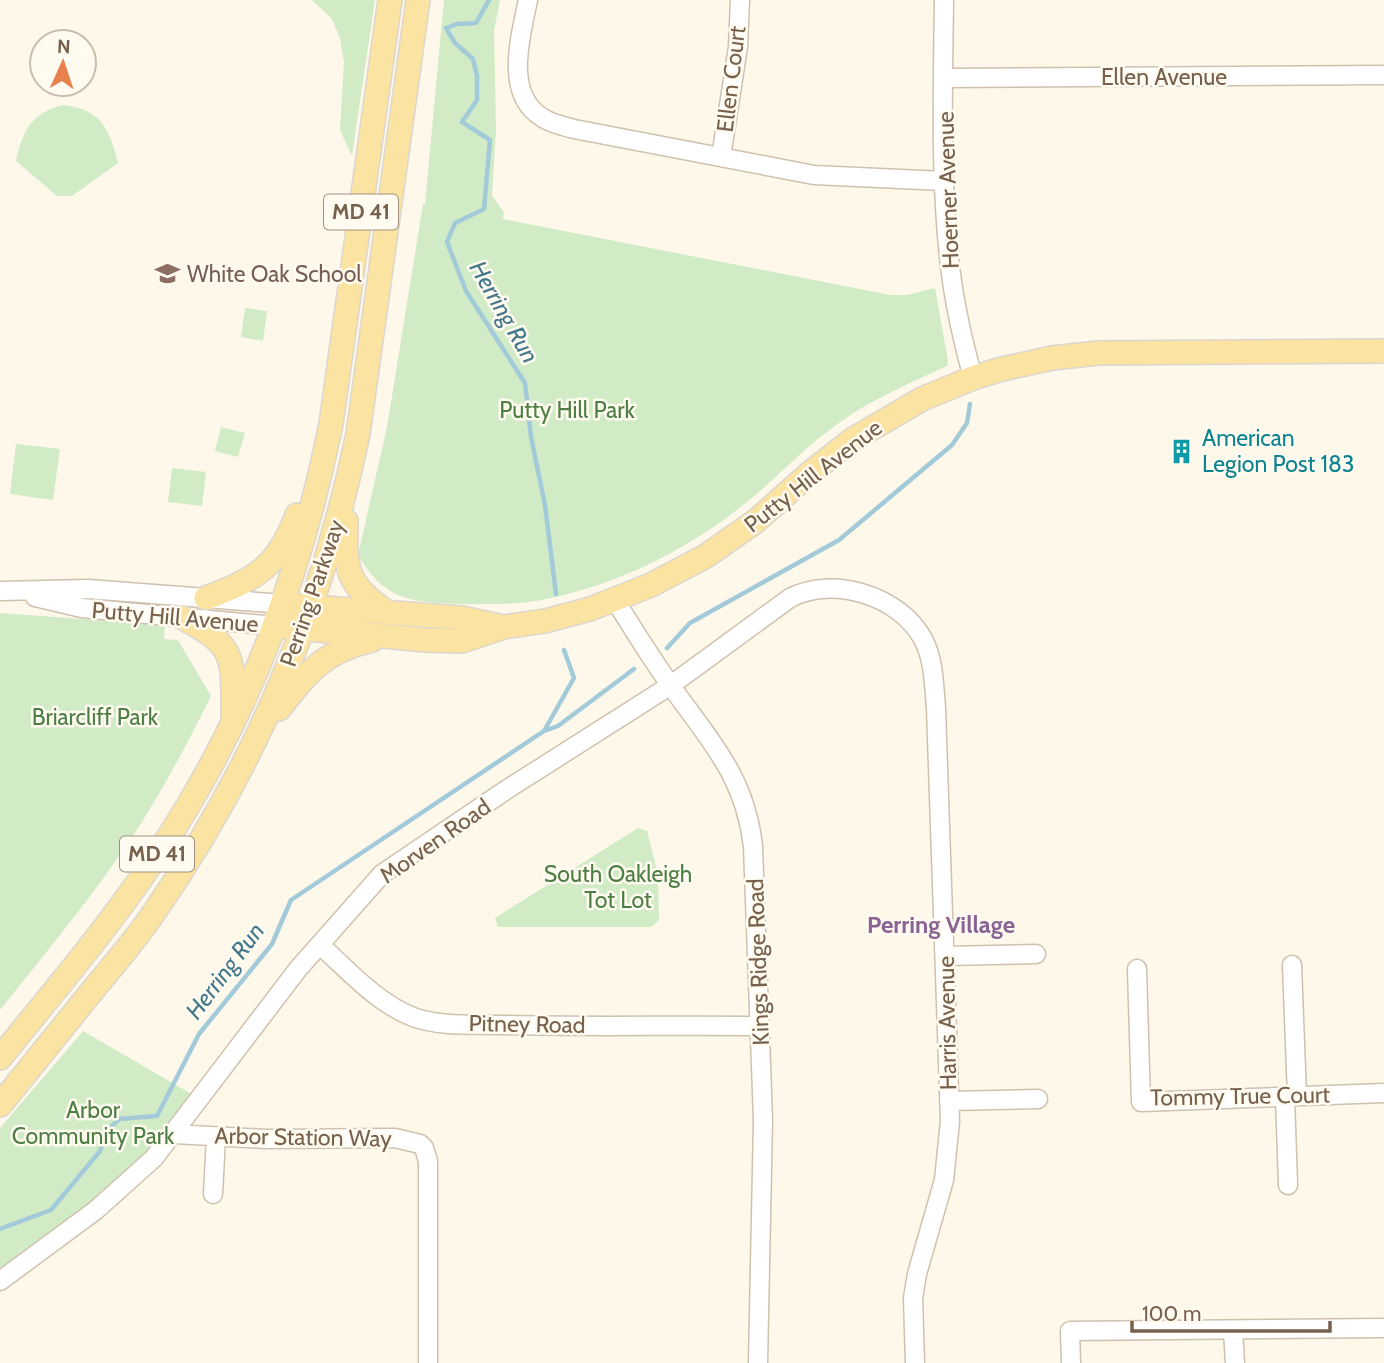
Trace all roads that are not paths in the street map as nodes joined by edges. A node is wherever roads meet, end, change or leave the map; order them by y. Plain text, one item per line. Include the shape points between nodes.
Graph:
1 (390, 0) edge
2 (418, 0) edge
3 (528, 0) edge
4 (740, 0) edge
5 (944, 0) edge
6 (1384, 75) edge
7 (943, 78) junction
8 (721, 157) junction
9 (944, 181) junction
10 (1384, 351) edge
11 (973, 378) junction
12 (331, 424) junction
13 (346, 490) junction
14 (7, 592) edge
15 (855, 592) joint
16 (206, 598) junction
17 (615, 600) junction
18 (284, 604) junction
19 (312, 607) junction
20 (388, 613) junction
21 (183, 618) junction
22 (275, 626) junction
23 (504, 627) junction
24 (303, 629) junction
25 (385, 636) junction
26 (671, 685) junction
27 (234, 720) junction
28 (260, 734) junction
29 (320, 945) junction
30 (1036, 954) dead end
31 (945, 956) junction
32 (1292, 965) dead end
33 (1137, 969) dead end
34 (760, 1026) junction
35 (0, 1058) edge
36 (1384, 1093) edge
37 (1291, 1097) junction
38 (1038, 1099) dead end
39 (949, 1101) junction
40 (0, 1105) edge
41 (174, 1134) junction
42 (216, 1137) junction
43 (1288, 1185) dead end
44 (214, 1194) dead end
45 (0, 1281) edge
46 (1384, 1328) edge
47 (1233, 1330) junction
48 (428, 1363) edge
49 (758, 1363) edge
50 (915, 1363) edge
51 (1071, 1363) edge
52 (1235, 1363) edge

1 - 12 main road, Perring Parkway / MD 41
2 - 13 main road, Perring Parkway / MD 41 via 367,382
3 - 8 street via 518,54 520,81 529,105 542,118
4 - 8 street, Ellen Court via 738,47
5 - 7 street, Hoerner Avenue
6 - 7 street, Ellen Avenue
7 - 9 street, Hoerner Avenue
8 - 9 street via 835,177
9 - 11 street, Hoerner Avenue via 952,281
10 - 11 main road, Putty Hill Avenue via 1076,355
11 - 17 main road, Putty Hill Avenue via 874,426 733,538 678,572
12 - 16 main road via 279,554 249,580
12 - 18 main road, Perring Parkway / MD 41
13 - 19 main road, Perring Parkway / MD 41
13 - 20 main road via 348,569 360,590
14 - 16 street, Putty Hill Avenue via 88,589
14 - 21 street, Putty Hill Avenue via 82,608
15 - 26 street, Morven Road via 826,589 798,593
15 - 31 street, Harris Avenue via 880,600 906,617 917,628 929,655 936,708
16 - 18 street, Putty Hill Avenue
17 - 23 main road, Putty Hill Avenue
17 - 26 street, Kings Ridge Road
18 - 19 main road, Putty Hill Avenue
18 - 22 main road, Perring Parkway / MD 41
19 - 20 main road, Putty Hill Avenue
19 - 24 main road, Perring Parkway / MD 41
20 - 23 main road, Putty Hill Avenue via 462,618
21 - 22 street, Putty Hill Avenue
21 - 27 main road via 224,646 233,678
22 - 24 main road, Putty Hill Avenue
22 - 27 main road, Perring Parkway / MD 41
23 - 25 main road, Putty Hill Avenue via 463,641
24 - 25 main road, Putty Hill Avenue
24 - 28 main road, Perring Parkway / MD 41
25 - 28 main road via 349,645 318,663
26 - 29 street, Morven Road via 382,874
26 - 34 street, Kings Ridge Road via 733,775 750,817
27 - 35 main road, Perring Parkway / MD 41 via 204,780 162,846 91,945
28 - 40 main road, Perring Parkway / MD 41 via 152,916
29 - 34 street, Pitney Road via 386,1002 414,1017 436,1022
29 - 41 street, Morven Road
30 - 31 street
31 - 39 street, Harris Avenue
32 - 37 street
33 - 37 street, Tommy True Court via 1141,1102
34 - 49 street, Kings Ridge Road via 763,1120
36 - 37 street, Tommy True Court
37 - 43 street
38 - 39 street
39 - 50 street, Harris Avenue via 944,1180 913,1298
41 - 42 street, Arbor Station Way
41 - 45 street, Morven Road via 122,1188
42 - 44 street
42 - 48 street, Arbor Station Way via 395,1138 412,1140 424,1148 428,1161
46 - 47 street
47 - 51 street via 1070,1331
47 - 52 street

